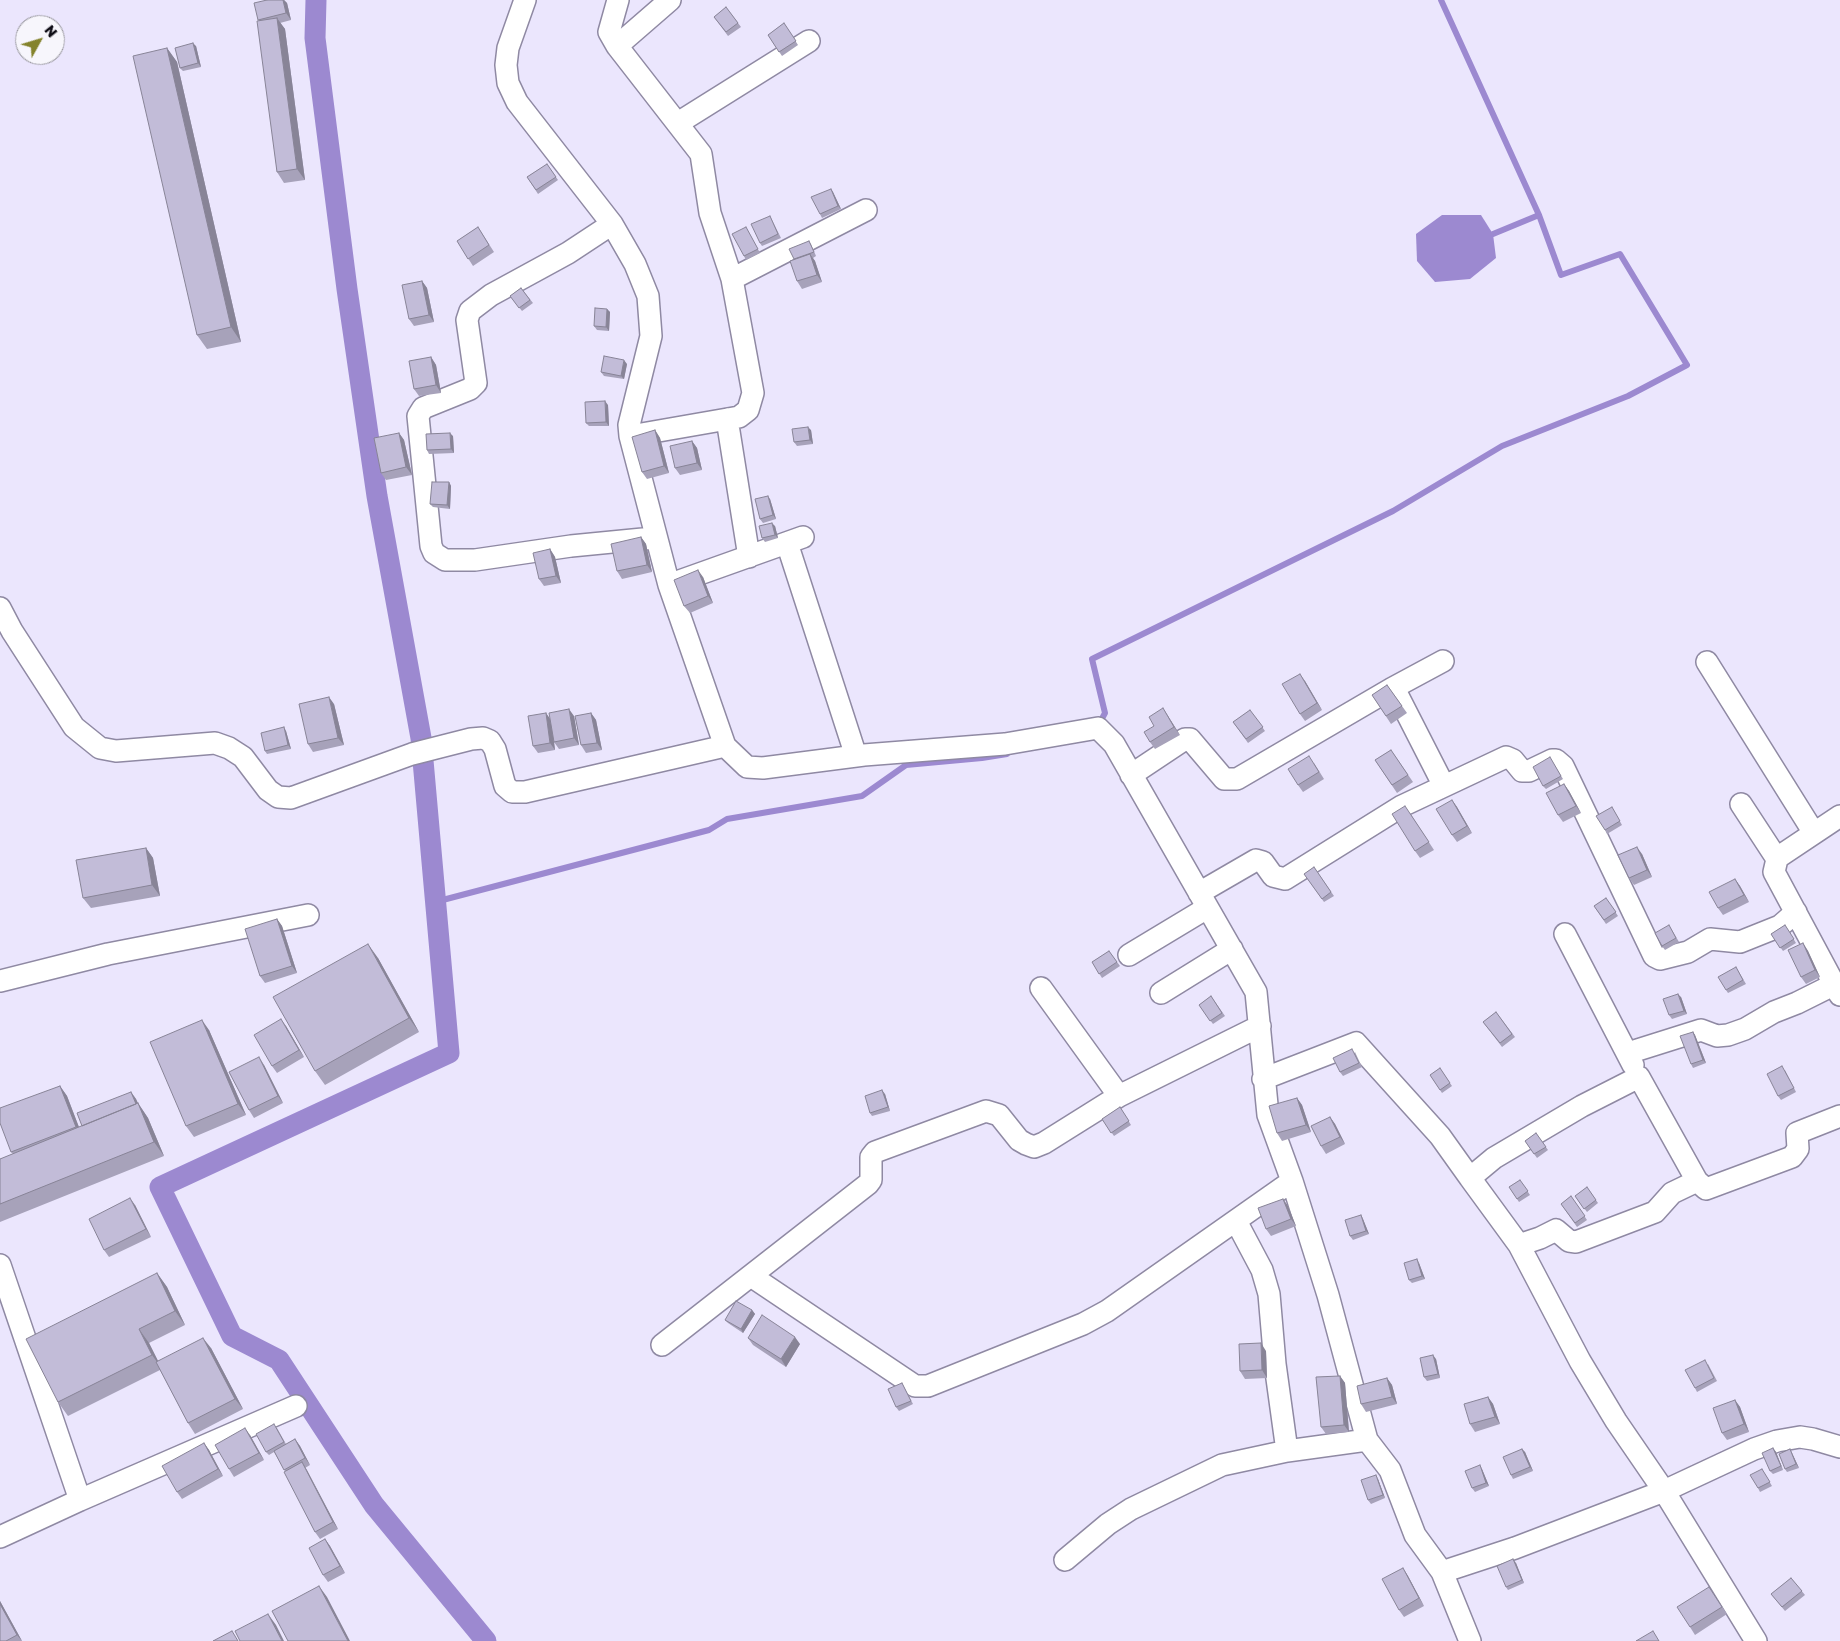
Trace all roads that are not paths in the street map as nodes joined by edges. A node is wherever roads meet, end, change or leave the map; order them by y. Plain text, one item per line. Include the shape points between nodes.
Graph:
1 (525, 0) edge
2 (618, 0) edge
3 (670, 0) edge
4 (809, 41) dead end
5 (617, 46) junction
6 (678, 123) junction
7 (866, 210) dead end
8 (612, 224) junction
9 (732, 279) junction
10 (727, 419) junction
11 (630, 436) junction
12 (658, 538) junction
13 (749, 558) junction
14 (669, 585) junction
15 (0, 608) edge
16 (1443, 661) dead end
17 (1706, 662) dead end
18 (1391, 689) junction
19 (724, 746) junction
20 (856, 756) junction
21 (1131, 775) junction
22 (1444, 786) junction
23 (1742, 804) dead end
24 (1840, 816) edge
25 (1814, 833) junction
26 (1777, 859) junction
27 (1202, 900) junction
28 (1796, 912) junction
29 (308, 915) dead end
30 (1565, 934) dead end
31 (1232, 949) junction
32 (1129, 955) dead end
33 (0, 981) edge
34 (1041, 988) dead end
35 (1837, 989) edge
36 (1162, 993) dead end
37 (1260, 1026) junction
38 (1628, 1053) junction
39 (1639, 1077) junction
40 (1263, 1079) junction
41 (1119, 1096) junction
42 (1840, 1116) edge
43 (1470, 1178) junction
44 (1292, 1181) junction
45 (1697, 1181) junction
46 (1236, 1220) junction
47 (1518, 1245) junction
48 (0, 1265) edge
49 (751, 1276) junction
50 (662, 1345) dead end
51 (296, 1406) dead end
52 (1367, 1440) junction
53 (1840, 1447) edge
54 (1287, 1451) junction
55 (1664, 1492) junction
56 (80, 1500) junction
57 (0, 1537) edge
58 (1065, 1560) dead end
59 (1442, 1572) junction
60 (1470, 1641) edge
61 (1756, 1641) edge

1 - 8 street via 508,48 508,83 517,102
2 - 5 street via 609,32
3 - 5 street
4 - 6 street
5 - 6 street
6 - 9 street via 701,154 710,213
7 - 9 street
8 - 11 street via 644,284 651,317 651,336 629,425
8 - 12 street via 568,253 491,295 470,312 467,320 476,383 470,389 423,408 418,416 430,546 434,554 445,560 475,560
9 - 10 street via 753,392 751,404 744,414
10 - 11 street
10 - 13 street
11 - 12 street
12 - 14 street
13 - 14 street
13 - 20 street via 795,540
14 - 19 street
15 - 19 street via 74,728 100,748 116,751 215,743 243,757 268,790 278,797 290,798 412,754 471,738 490,741 505,786 512,792 526,792
16 - 18 street
17 - 25 street
18 - 21 street via 1237,779 1224,779 1190,739
18 - 22 street via 1398,696
19 - 20 street via 747,767 763,768
20 - 21 street via 1006,744 1098,728 1114,744
21 - 27 street
22 - 27 street via 1402,806 1285,879 1274,876 1263,862 1256,860
22 - 28 street via 1506,758 1526,772 1552,760 1560,762 1654,956 1660,959 1684,954 1710,938 1740,942 1780,926
23 - 26 street
24 - 25 street
25 - 26 street
26 - 28 street via 1775,876
27 - 31 street
27 - 32 street
28 - 35 street
29 - 33 street via 108,954
30 - 38 street
31 - 36 street
31 - 37 street via 1256,992
34 - 41 street
35 - 38 street via 1774,1012 1728,1035 1718,1036 1700,1030
37 - 40 street
37 - 41 street
38 - 39 street
39 - 43 street via 1494,1158
39 - 45 street
40 - 43 street via 1356,1043 1440,1136
40 - 44 street via 1268,1115
41 - 49 street via 1034,1146 1019,1140 999,1115 986,1111 875,1152 871,1157 871,1180 868,1184
42 - 45 street via 1797,1133 1798,1149 1792,1157 1711,1189 1702,1187
43 - 47 street
44 - 46 street
44 - 52 street via 1328,1295
45 - 47 street via 1672,1193 1655,1212 1576,1242 1569,1241 1556,1230
46 - 49 street via 1107,1311 1083,1324 920,1387
46 - 54 street via 1262,1270 1269,1294
47 - 55 street via 1580,1361
48 - 56 street
49 - 50 street
51 - 56 street
52 - 54 street
52 - 59 street via 1390,1470 1415,1535
53 - 55 street via 1813,1438 1777,1441
54 - 58 street via 1222,1465 1191,1478 1131,1509
55 - 59 street
55 - 61 street
56 - 57 street
59 - 60 street

